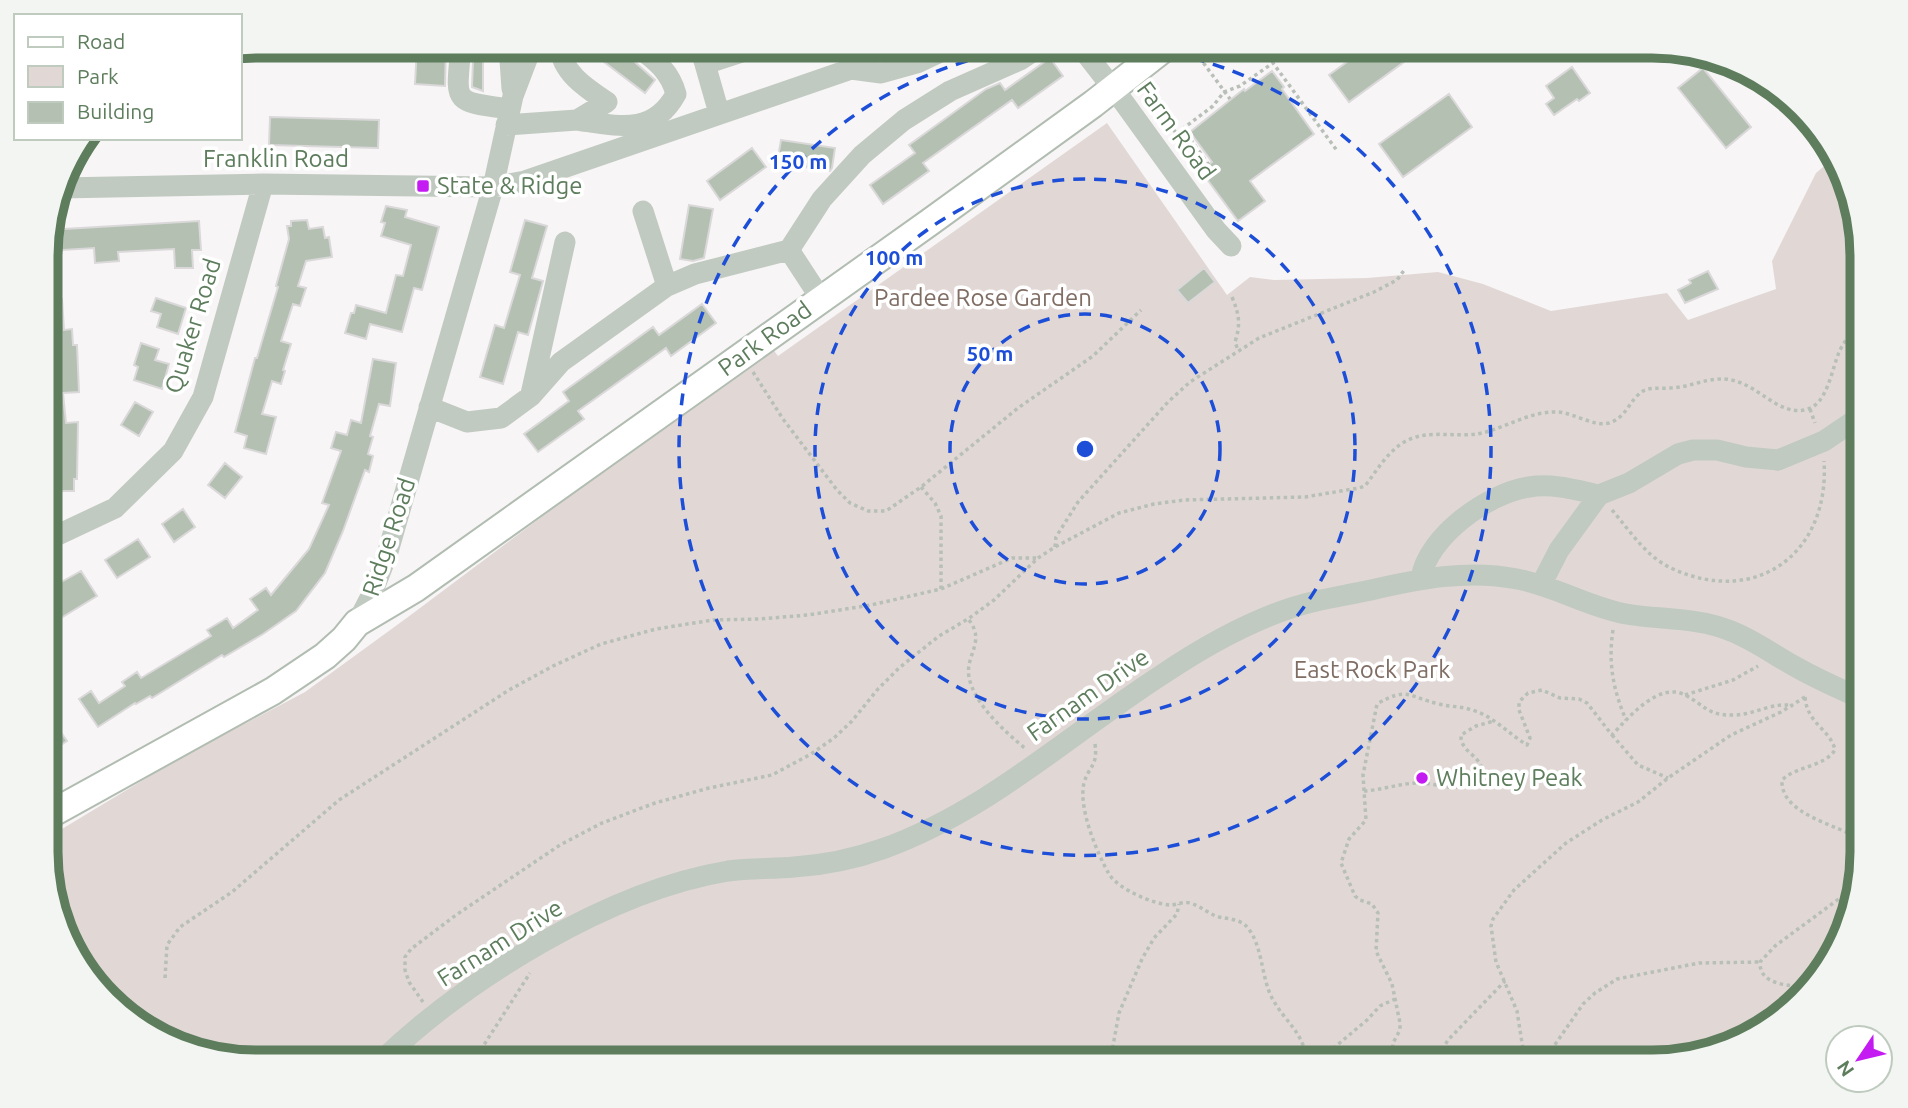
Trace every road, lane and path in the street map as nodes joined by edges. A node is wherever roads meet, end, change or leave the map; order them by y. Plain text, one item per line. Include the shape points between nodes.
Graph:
1 (460, 58) edge
2 (509, 58) edge
3 (528, 58) edge
4 (561, 58) edge
5 (653, 58) edge
6 (703, 58) edge
7 (849, 58) edge
8 (928, 58) edge
9 (1023, 58) edge
10 (1089, 58) edge
11 (1152, 58) edge
12 (1200, 58) edge
13 (851, 69) junction
14 (1141, 84) dead end
15 (1113, 88) junction
16 (1224, 92) junction
17 (1297, 95) junction
18 (1230, 99) dead end
19 (1290, 100) dead end
20 (1305, 107) junction
21 (510, 110) junction
22 (1298, 112) dead end
23 (719, 113) junction
24 (577, 120) junction
25 (1317, 122) junction
26 (1310, 128) dead end
27 (645, 130) junction
28 (1193, 142) junction
29 (1186, 147) junction
30 (1338, 152) dead end
31 (1209, 165) dead end
32 (1200, 167) dead end
33 (263, 184) junction
34 (493, 187) junction
35 (71, 188) edge
36 (643, 211) dead end
37 (565, 242) dead end
38 (1231, 246) dead end
39 (789, 250) junction
40 (1405, 269) dead end
41 (667, 286) junction
42 (1232, 297) dead end
43 (821, 299) junction
44 (1141, 310) dead end
45 (1850, 336) edge
46 (1238, 350) junction
47 (743, 355) junction
48 (531, 396) junction
49 (429, 407) junction
50 (1810, 409) junction
51 (1850, 422) edge
52 (1818, 433) dead end
53 (1822, 451) dead end
54 (921, 487) junction
55 (1599, 495) junction
56 (58, 535) edge
57 (1055, 547) junction
58 (1038, 558) junction
59 (1421, 578) junction
60 (1541, 585) junction
61 (941, 589) junction
62 (1616, 611) junction
63 (968, 619) junction
64 (357, 623) junction
65 (1773, 654) junction
66 (1815, 678) junction
67 (1850, 694) edge
68 (1685, 695) junction
69 (1805, 697) junction
70 (1793, 706) junction
71 (1626, 720) junction
72 (1494, 721) junction
73 (1089, 726) junction
74 (1612, 734) junction
75 (1041, 761) junction
76 (1668, 778) junction
77 (1364, 791) junction
78 (58, 810) edge
79 (1850, 833) edge
80 (1845, 895) edge
81 (1179, 904) junction
82 (1760, 962) junction
83 (535, 966) dead end
84 (166, 978) dead end
85 (1505, 981) junction
86 (1798, 986) edge
87 (1395, 999) junction
88 (433, 1017) junction
89 (394, 1050) edge
90 (481, 1050) edge
91 (1112, 1050) edge
92 (1305, 1050) edge
93 (1331, 1050) edge
94 (1392, 1050) edge
95 (1443, 1050) edge
96 (1523, 1050) edge
97 (1551, 1050) edge

1 - 21 street via 457,88 461,97 467,103
2 - 21 street, Ridge Road
3 - 21 street, Ridge Road
4 - 24 street via 574,77 607,102
5 - 27 street via 663,66 676,94 668,109
6 - 23 street
7 - 13 street
8 - 13 street via 881,73
9 - 39 street via 950,91 904,120 862,155 822,199
10 - 15 street, Farm Road
11 - 15 main road, Park Road
12 - 16 path
13 - 23 street
14 - 29 path
15 - 38 street, Farm Road
15 - 43 main road, Park Road
16 - 17 path via 1273,63
16 - 18 path
16 - 28 path via 1185,127
17 - 19 path
17 - 20 path
20 - 22 path
20 - 25 path
21 - 24 street
21 - 34 street, Ridge Road
23 - 27 street
24 - 27 street
25 - 26 path
25 - 30 path
27 - 34 street, Franklin Road via 525,181
28 - 29 path
28 - 31 path
29 - 32 path
33 - 34 street, Franklin Road
33 - 35 street, Franklin Road
33 - 56 street, Quaker Road via 203,397 173,451 115,508
34 - 49 street, Ridge Road
36 - 41 street
37 - 48 street
39 - 41 street via 695,274
39 - 43 street
40 - 46 path via 1382,288 1280,328
41 - 48 street via 561,362
42 - 46 path via 1240,321 1235,342
43 - 47 main road, Park Road
44 - 54 path via 1093,356 1018,408
45 - 50 path via 1840,349 1822,397
46 - 57 path via 1168,402 1078,502 1056,537
47 - 54 path via 821,472 850,503 868,511 886,511
47 - 64 main road, Park Road via 416,587
48 - 49 street via 501,418 467,422
49 - 64 street, Ridge Road via 387,555
50 - 52 path
50 - 57 path via 1778,406 1737,380 1646,389 1611,423 1542,412 1477,434 1421,436 1395,447 1365,486 1305,497 1154,503 1119,513
51 - 55 street, bridge via 1824,441 1778,460 1717,450 1678,454
53 - 55 path via 1826,481 1820,514 1804,546 1755,579 1704,579 1673,569 1646,552
54 - 61 path via 941,516
55 - 59 street via 1547,485 1501,497 1440,540 1424,564
55 - 60 street via 1559,550
57 - 58 path
58 - 61 path via 1012,558
58 - 63 path
59 - 60 street, Farnam Drive via 1490,576
59 - 73 street, Farnam Drive via 1264,618 1180,663
60 - 62 street, Farnam Drive
61 - 84 path via 808,615 713,620 656,629 601,644 553,666 339,800 232,892 180,927 167,945
62 - 65 street, Farnam Drive via 1715,626 1736,632
62 - 71 path via 1610,667
63 - 75 path via 976,638 969,661 972,688 1005,729
63 - 88 path via 899,668 834,738 785,769 655,803 602,823 560,845 456,915 405,957 409,982
64 - 78 main road, Ridge Road via 334,649 293,679
65 - 66 street, Farnam Drive
65 - 68 path via 1733,680
66 - 67 street, Farnam Drive
66 - 69 path
68 - 70 path via 1702,708 1730,716
68 - 71 path via 1658,695
69 - 70 path
69 - 79 path via 1807,712 1835,750 1824,760 1787,775 1782,780 1784,793 1806,814
70 - 76 path via 1731,735
71 - 74 path
72 - 74 path via 1527,745 1530,738 1519,702 1528,693 1542,690 1587,704
72 - 77 path via 1461,735 1463,746 1481,766 1472,781 1460,788 1420,783
72 - 77 path via 1474,710 1410,694 1387,698 1375,708
73 - 75 street, Farnam Drive
73 - 81 path via 1096,762 1084,783 1085,807 1102,860 1122,887 1160,903
74 - 76 path via 1638,765
75 - 88 street, Farnam Drive via 948,818 881,850 815,865 712,875 602,913 513,960
76 - 85 path via 1638,802 1566,843 1514,890 1491,926 1496,962
77 - 87 path via 1366,820 1349,839 1341,863 1355,896 1372,904 1378,913 1376,951
80 - 82 path
81 - 91 path via 1177,914 1154,938 1137,969 1119,1013
81 - 92 path via 1187,902 1247,927 1257,946 1264,982
82 - 86 path via 1767,979
82 - 97 path via 1699,963 1610,982 1583,1004
83 - 90 path
85 - 95 path via 1456,1030
85 - 96 path via 1517,1011
87 - 93 path via 1380,1006
87 - 94 path via 1400,1030
88 - 89 street, Farnam Drive

